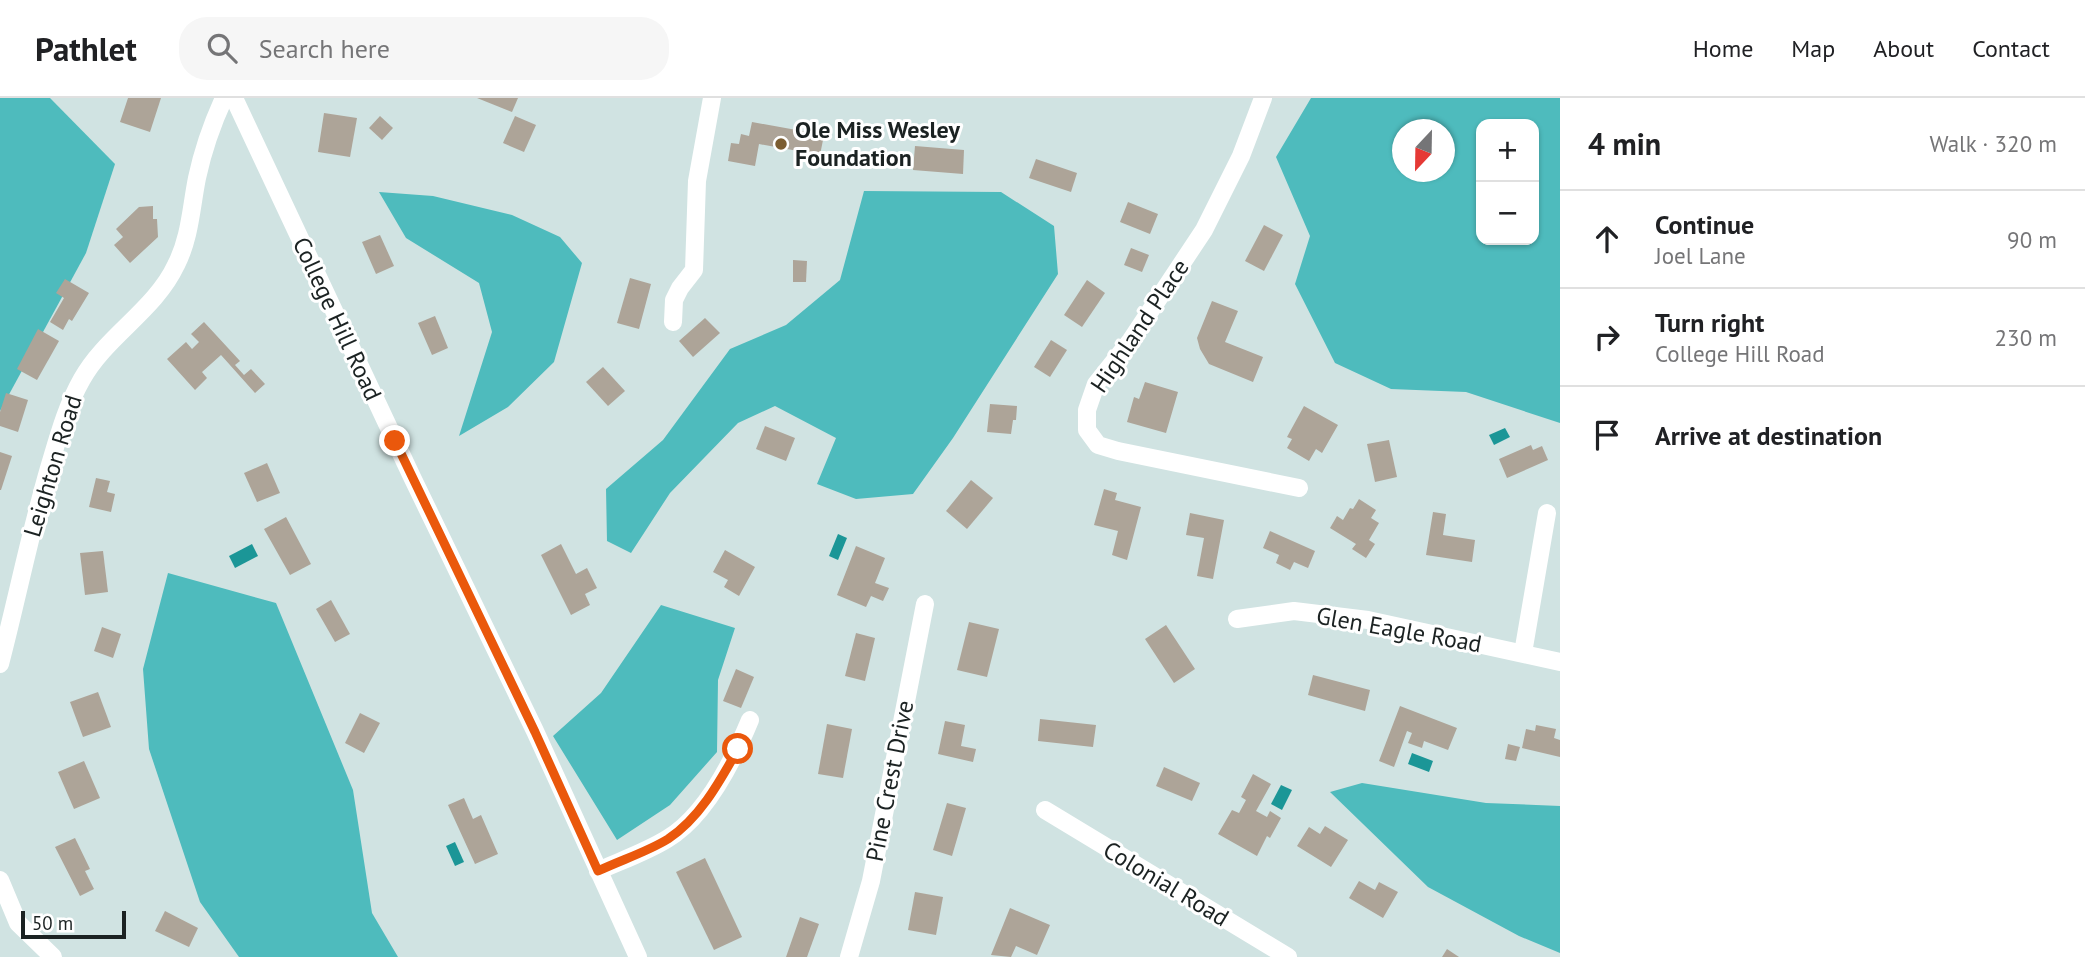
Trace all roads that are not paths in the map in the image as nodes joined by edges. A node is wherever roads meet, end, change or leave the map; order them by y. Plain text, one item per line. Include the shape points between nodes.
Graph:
1 (224, 98) edge
2 (234, 98) edge
3 (712, 98) edge
4 (1263, 98) edge
5 (673, 322) dead end
6 (1299, 488) dead end
7 (1547, 513) dead end
8 (925, 604) dead end
9 (1237, 619) dead end
10 (1523, 653) junction
11 (1560, 662) edge
12 (0, 664) edge
13 (750, 720) dead end
14 (1045, 810) dead end
15 (598, 871) junction
16 (0, 880) edge
17 (54, 957) edge
18 (638, 957) edge
19 (849, 957) edge
20 (1288, 957) edge

1 - 12 street, Leighton Road via 209,133 186,242 175,268 151,302 89,369 69,403 34,520
2 - 15 street, College Hill Road
3 - 5 street via 697,181 694,270 674,299
4 - 6 street, Highland Place via 1241,156 1204,230 1096,384 1087,410 1087,429 1098,445 1108,448
7 - 10 street
8 - 19 street, Pine Crest Drive via 871,881
9 - 10 street, Glen Eagle Road via 1293,611 1368,620
10 - 11 street, Glen Eagle Road
13 - 15 street via 719,782 690,822 667,839
14 - 20 street, Colonial Road
15 - 18 street, College Hill Road
16 - 17 street via 18,923

